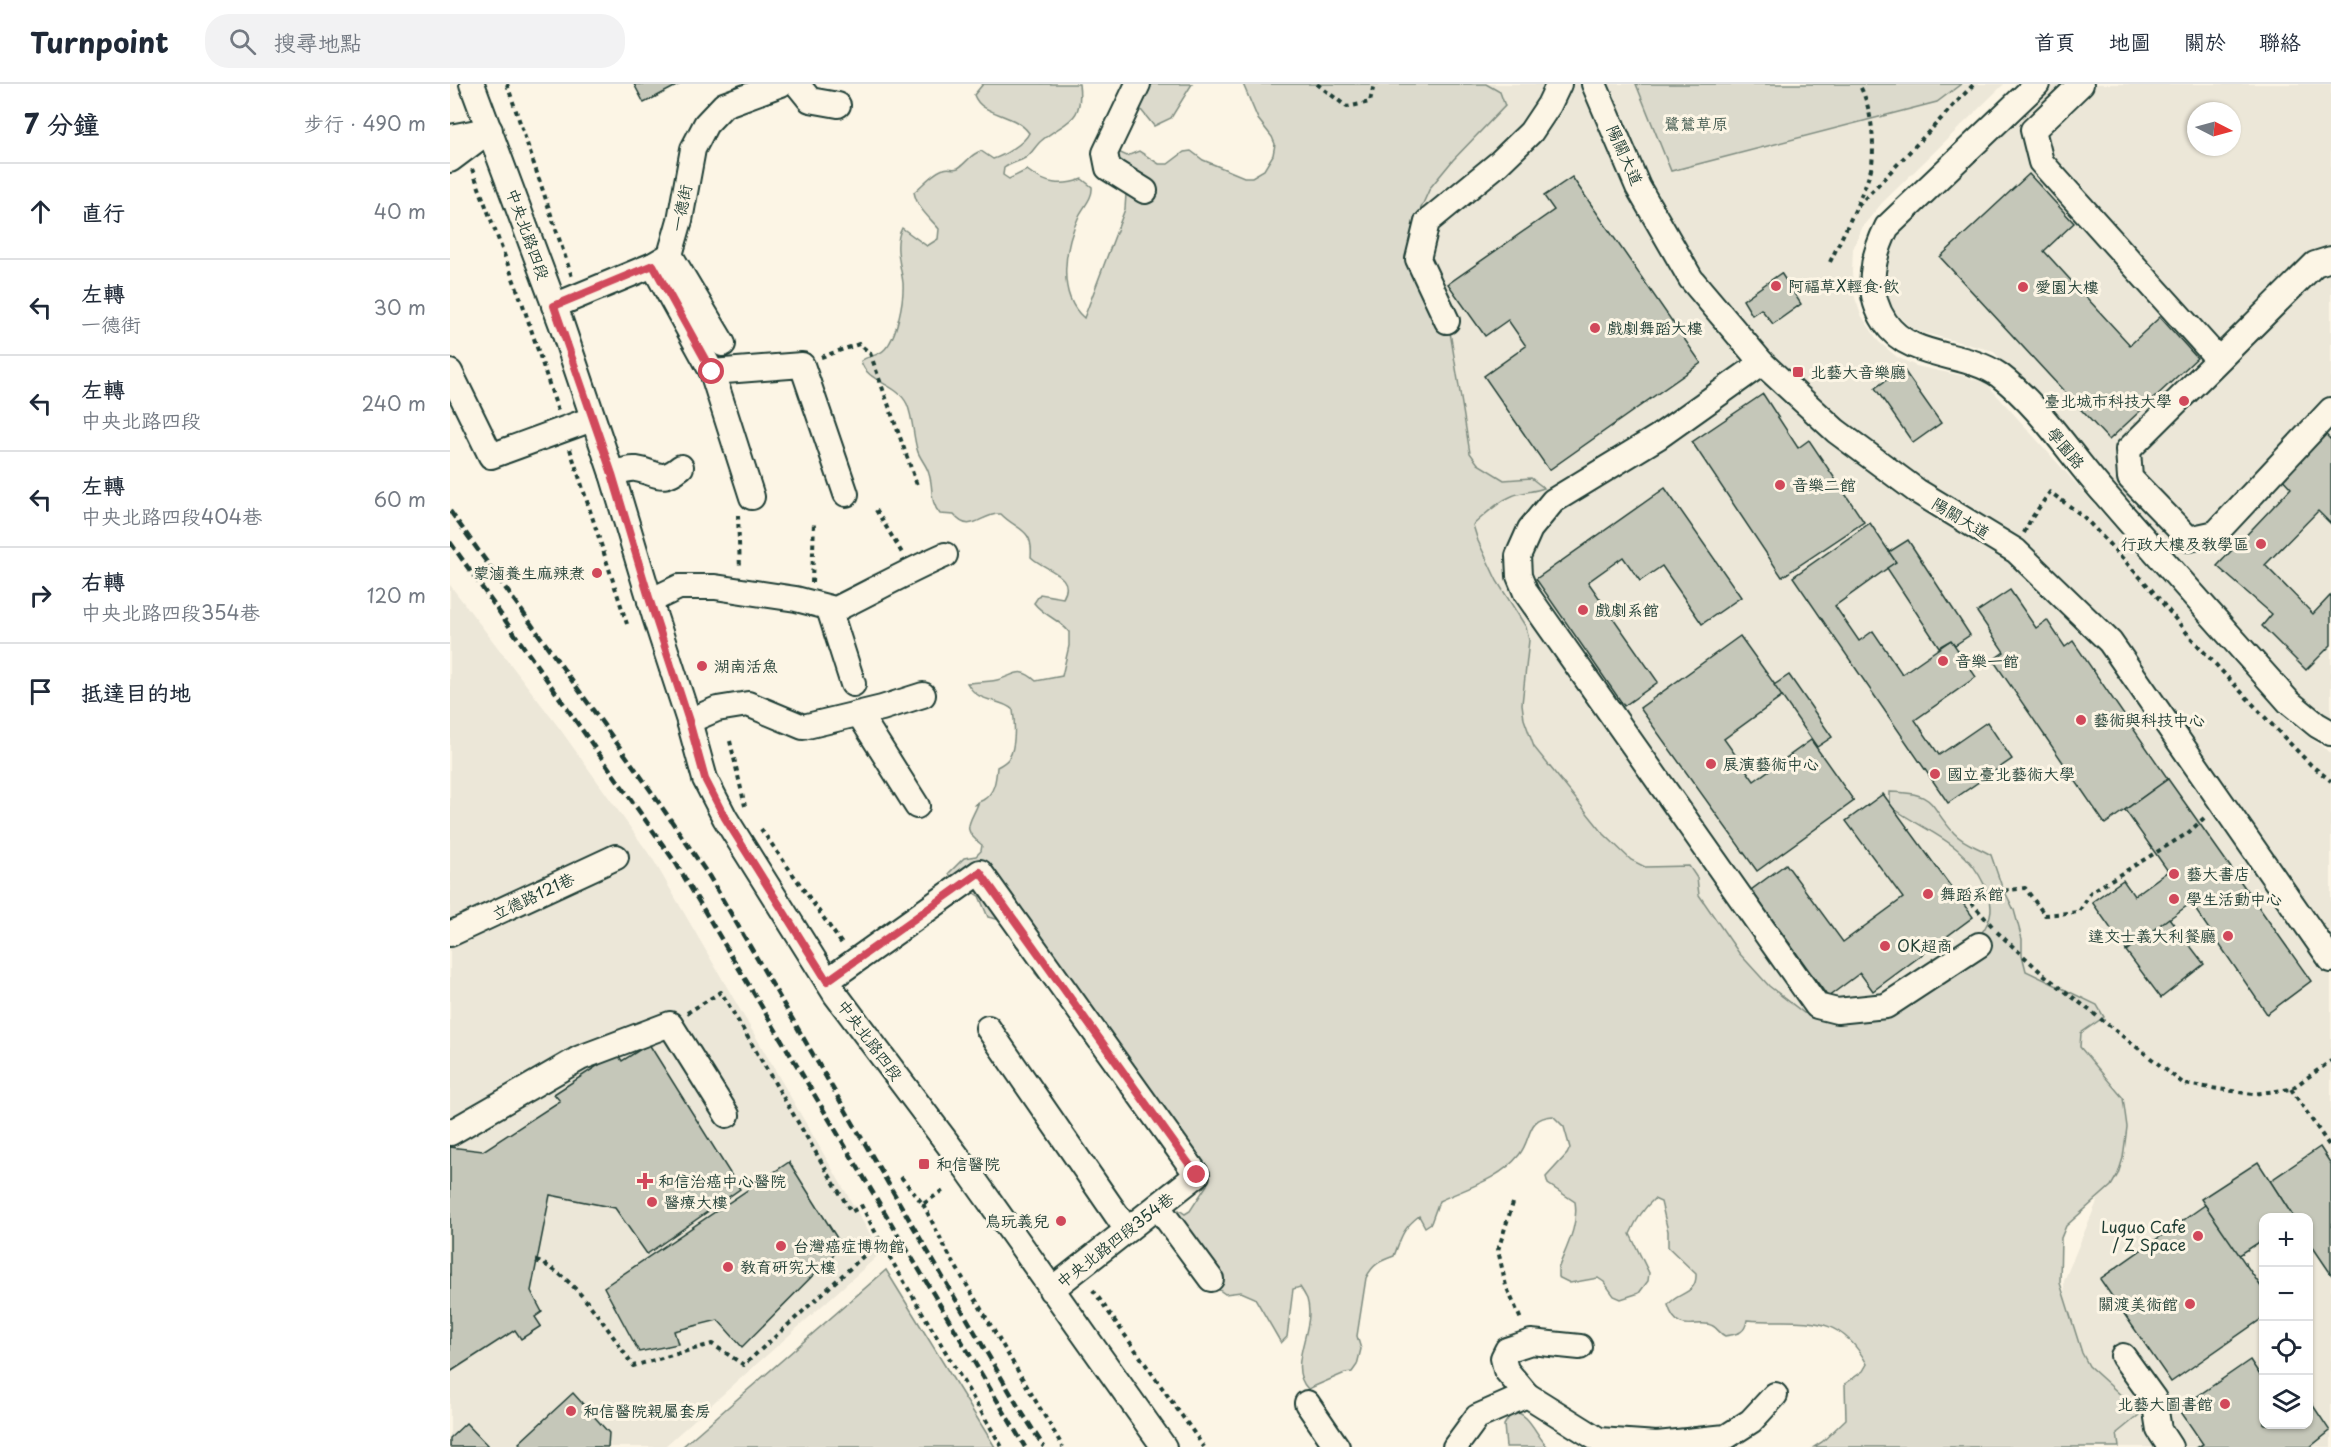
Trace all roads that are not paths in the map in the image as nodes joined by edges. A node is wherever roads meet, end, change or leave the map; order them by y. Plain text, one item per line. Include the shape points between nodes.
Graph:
1 (472, 84) edge
2 (781, 84) edge
3 (797, 84) edge
4 (1138, 84) edge
5 (1560, 84) edge
6 (1594, 84) edge
7 (2037, 84) edge
8 (2081, 84) edge
9 (838, 105) dead end
10 (490, 130) junction
11 (450, 136) edge
12 (450, 148) edge
13 (460, 163) edge
14 (1145, 191) dead end
15 (2331, 259) edge
16 (661, 260) junction
17 (554, 306) junction
18 (1447, 321) dead end
19 (723, 344) dead end
20 (2217, 359) junction
21 (1762, 363) junction
22 (450, 372) edge
23 (712, 372) junction
24 (2331, 410) edge
25 (592, 419) junction
26 (681, 467) dead end
27 (612, 474) junction
28 (846, 494) dead end
29 (745, 506) road end
30 (945, 555) dead end
31 (650, 601) junction
32 (821, 608) junction
33 (853, 684) dead end
34 (923, 695) dead end
35 (859, 714) junction
36 (689, 721) junction
37 (2331, 733) edge
38 (918, 806) dead end
39 (616, 857) dead end
40 (450, 934) edge
41 (1988, 938) road end
42 (2331, 960) edge
43 (827, 981) junction
44 (988, 1028) dead end
45 (727, 1115) dead end
46 (450, 1133) edge
47 (1158, 1207) junction
48 (1126, 1230) junction
49 (1211, 1279) dead end
50 (1051, 1290) junction
51 (1580, 1347) dead end
52 (2124, 1356) dead end
53 (1527, 1395) junction
54 (1775, 1395) dead end
55 (1306, 1403) dead end
56 (1164, 1447) edge
57 (1337, 1447) edge
58 (1455, 1447) edge
59 (2170, 1447) edge

1 - 10 street, 中央北路四段
2 - 16 street, 一德街 via 724,105 706,124 693,149 680,220
3 - 9 street via 810,100
4 - 14 street via 1105,153 1108,168
5 - 18 street via 1531,132 1427,222 1418,259
6 - 21 street, 陽關大道 via 1638,188 1691,279
7 - 37 street, 學園路 via 1887,227 1872,267 1874,294 1886,323 1908,343 1997,374 2025,398 2103,493 2289,702
8 - 20 street via 2033,130 2041,162
10 - 11 street
10 - 12 street
10 - 13 street
10 - 17 street, 中央北路四段
15 - 20 street via 2315,264
16 - 17 street
16 - 19 street
16 - 23 street
17 - 25 street, 中央北路四段
20 - 24 street via 2128,450 2130,478 2189,539 2216,533
21 - 41 street via 1658,437 1553,501 1523,542 1518,556 1519,576 1526,593 1817,1006 1837,1011 1886,1006
21 - 42 street, 陽關大道 via 1845,438 1917,491 2016,552 2110,642
22 - 25 street via 491,456
23 - 28 street via 802,365
23 - 29 street
25 - 27 street, 中央北路四段
26 - 27 street via 664,477 634,469
27 - 31 street, 中央北路四段
30 - 32 street via 881,588
31 - 32 street via 679,587 715,587 796,599
31 - 36 street, 中央北路四段
32 - 33 street
34 - 35 street
35 - 36 street via 803,727 748,704 717,709
35 - 38 street
36 - 43 street, 中央北路四段 via 705,779 725,818
39 - 40 street, 立德路121巷
43 - 47 street, 中央北路四段354巷 via 980,872 1197,1175
43 - 50 street, 中央北路四段
44 - 48 street
45 - 46 street via 670,1024 580,1058
47 - 48 street, 中央北路四段354巷
47 - 49 street
48 - 50 street, 中央北路四段354巷
50 - 56 street, 中央北路四段
51 - 53 street via 1531,1342 1507,1350 1503,1358 1506,1370
52 - 59 street via 2154,1399 2159,1430
53 - 54 street via 1599,1440 1657,1444 1726,1437 1750,1421
53 - 58 street via 1477,1417
55 - 57 street

